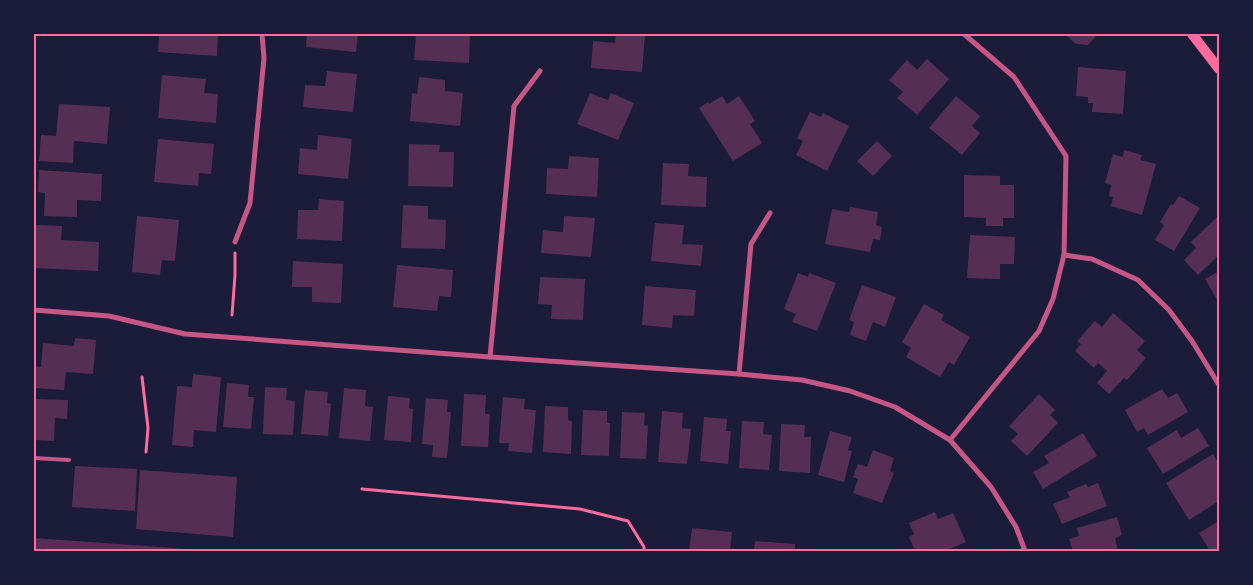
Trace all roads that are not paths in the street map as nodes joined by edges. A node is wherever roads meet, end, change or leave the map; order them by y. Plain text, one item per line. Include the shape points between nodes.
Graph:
1 (262, 34) edge
2 (964, 34) edge
3 (1192, 34) edge
4 (1219, 69) edge
5 (540, 71) dead end
6 (770, 212) dead end
7 (235, 242) road end
8 (1064, 255) junction
9 (34, 310) edge
10 (490, 357) junction
11 (740, 374) junction
12 (1219, 386) edge
13 (950, 440) junction
14 (34, 458) edge
15 (69, 460) dead end
16 (1025, 551) edge

1 - 7 street via 264,58 250,203
2 - 8 street via 1014,77 1066,156
3 - 4 main road
5 - 10 street via 514,106
6 - 11 street via 751,244
8 - 12 street via 1092,259 1138,280 1169,310
8 - 13 street via 1054,299 1039,331
9 - 10 street via 110,316 186,334
10 - 11 street
11 - 13 street via 802,380 850,391 895,407
13 - 16 street via 991,487 1016,527
14 - 15 lane

